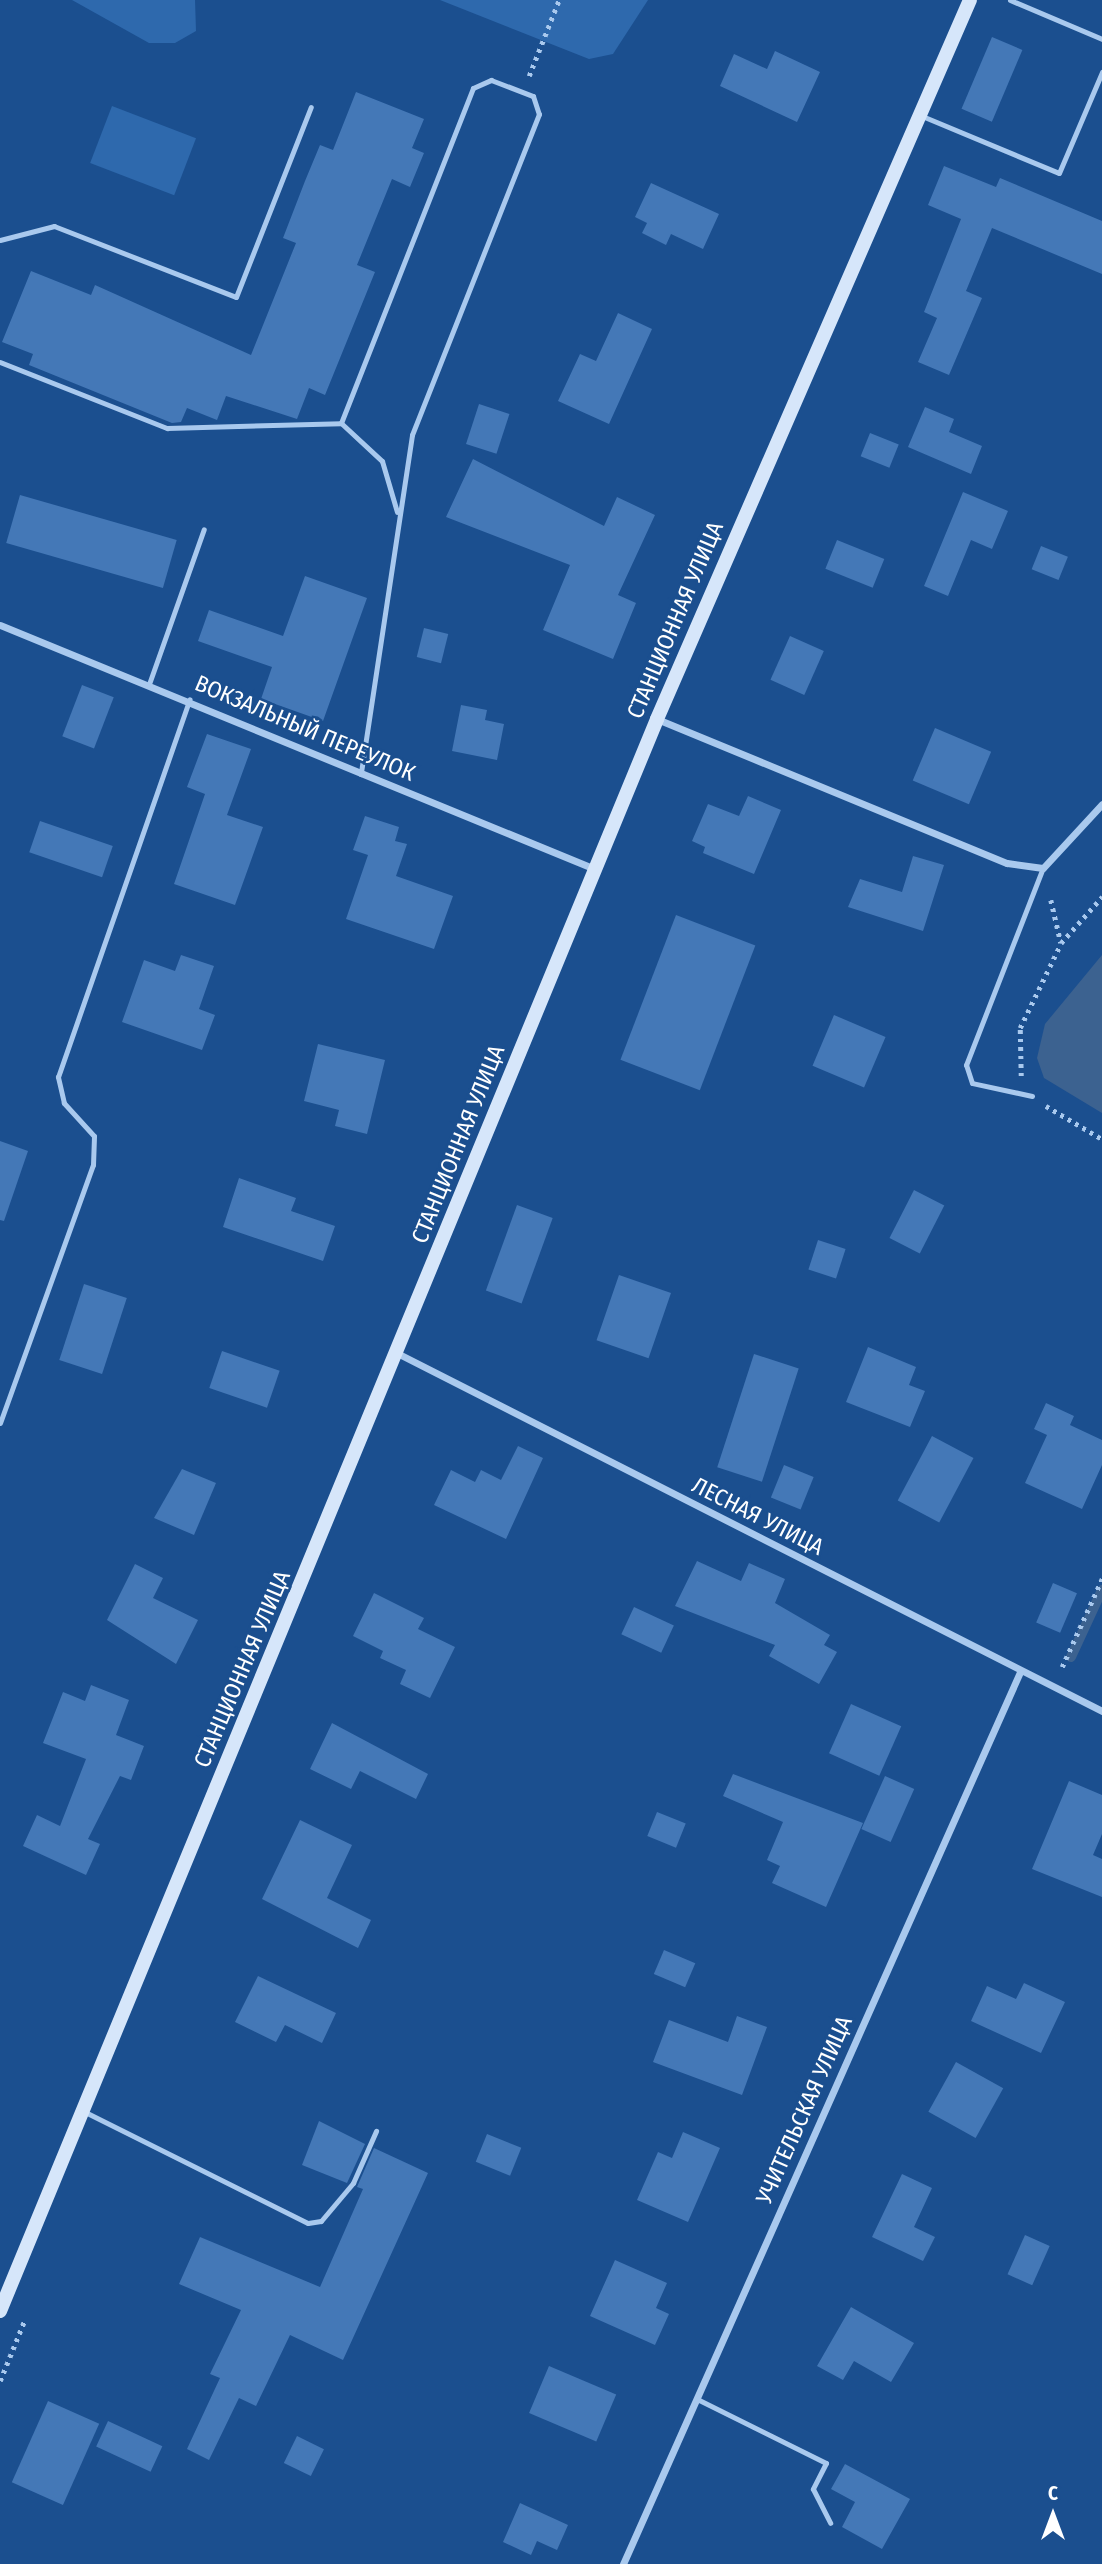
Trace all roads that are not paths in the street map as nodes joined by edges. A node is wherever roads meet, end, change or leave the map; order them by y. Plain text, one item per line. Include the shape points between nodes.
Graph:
1 (970, 0) edge
2 (1010, 0) edge
3 (1102, 39) edge
4 (1102, 72) edge
5 (311, 107) dead end
6 (920, 115) junction
7 (0, 240) edge
8 (0, 362) edge
9 (341, 423) junction
10 (397, 513) junction
11 (204, 529) dead end
12 (0, 625) edge
13 (149, 684) junction
14 (190, 699) junction
15 (657, 719) junction
16 (361, 775) junction
17 (1102, 804) edge
18 (1043, 867) junction
19 (595, 869) junction
20 (1032, 1096) road end
21 (397, 1353) junction
22 (0, 1423) edge
23 (1020, 1672) junction
24 (1102, 1712) edge
25 (83, 2111) junction
26 (376, 2131) dead end
27 (0, 2311) edge
28 (697, 2399) junction
29 (831, 2523) dead end
30 (623, 2564) edge

1 - 6 main road, СТАНЦИОННАЯ УЛИЦА
2 - 3 lane
4 - 6 lane via 1059,173
5 - 7 lane via 236,297 54,226
6 - 15 main road, СТАНЦИОННАЯ УЛИЦА
8 - 9 lane via 167,428
9 - 10 lane via 382,461
9 - 10 lane via 473,88 491,80 533,96 539,114 412,435
10 - 16 lane
11 - 13 lane
12 - 13 street, ВОКЗАЛЬНЫЙ ПЕРЕУЛОК
13 - 14 street, ВОКЗАЛЬНЫЙ ПЕРЕУЛОК
14 - 16 street, ВОКЗАЛЬНЫЙ ПЕРЕУЛОК
14 - 22 lane via 58,1077 64,1102 94,1136 93,1165
15 - 18 street via 1007,863
15 - 19 main road, СТАНЦИОННАЯ УЛИЦА
16 - 19 street, ВОКЗАЛЬНЫЙ ПЕРЕУЛОК
17 - 18 street
18 - 20 lane via 966,1065 972,1083
19 - 21 main road, СТАНЦИОННАЯ УЛИЦА
21 - 23 street, ЛЕСНАЯ УЛИЦА
21 - 25 main road, СТАНЦИОННАЯ УЛИЦА
23 - 24 street, ЛЕСНАЯ УЛИЦА
23 - 28 street, УЧИТЕЛЬСКАЯ УЛИЦА
25 - 26 lane via 308,2223 321,2221 353,2183
25 - 27 main road, СТАНЦИОННАЯ УЛИЦА
28 - 29 lane via 826,2463 813,2489
28 - 30 street, УЧИТЕЛЬСКАЯ УЛИЦА

